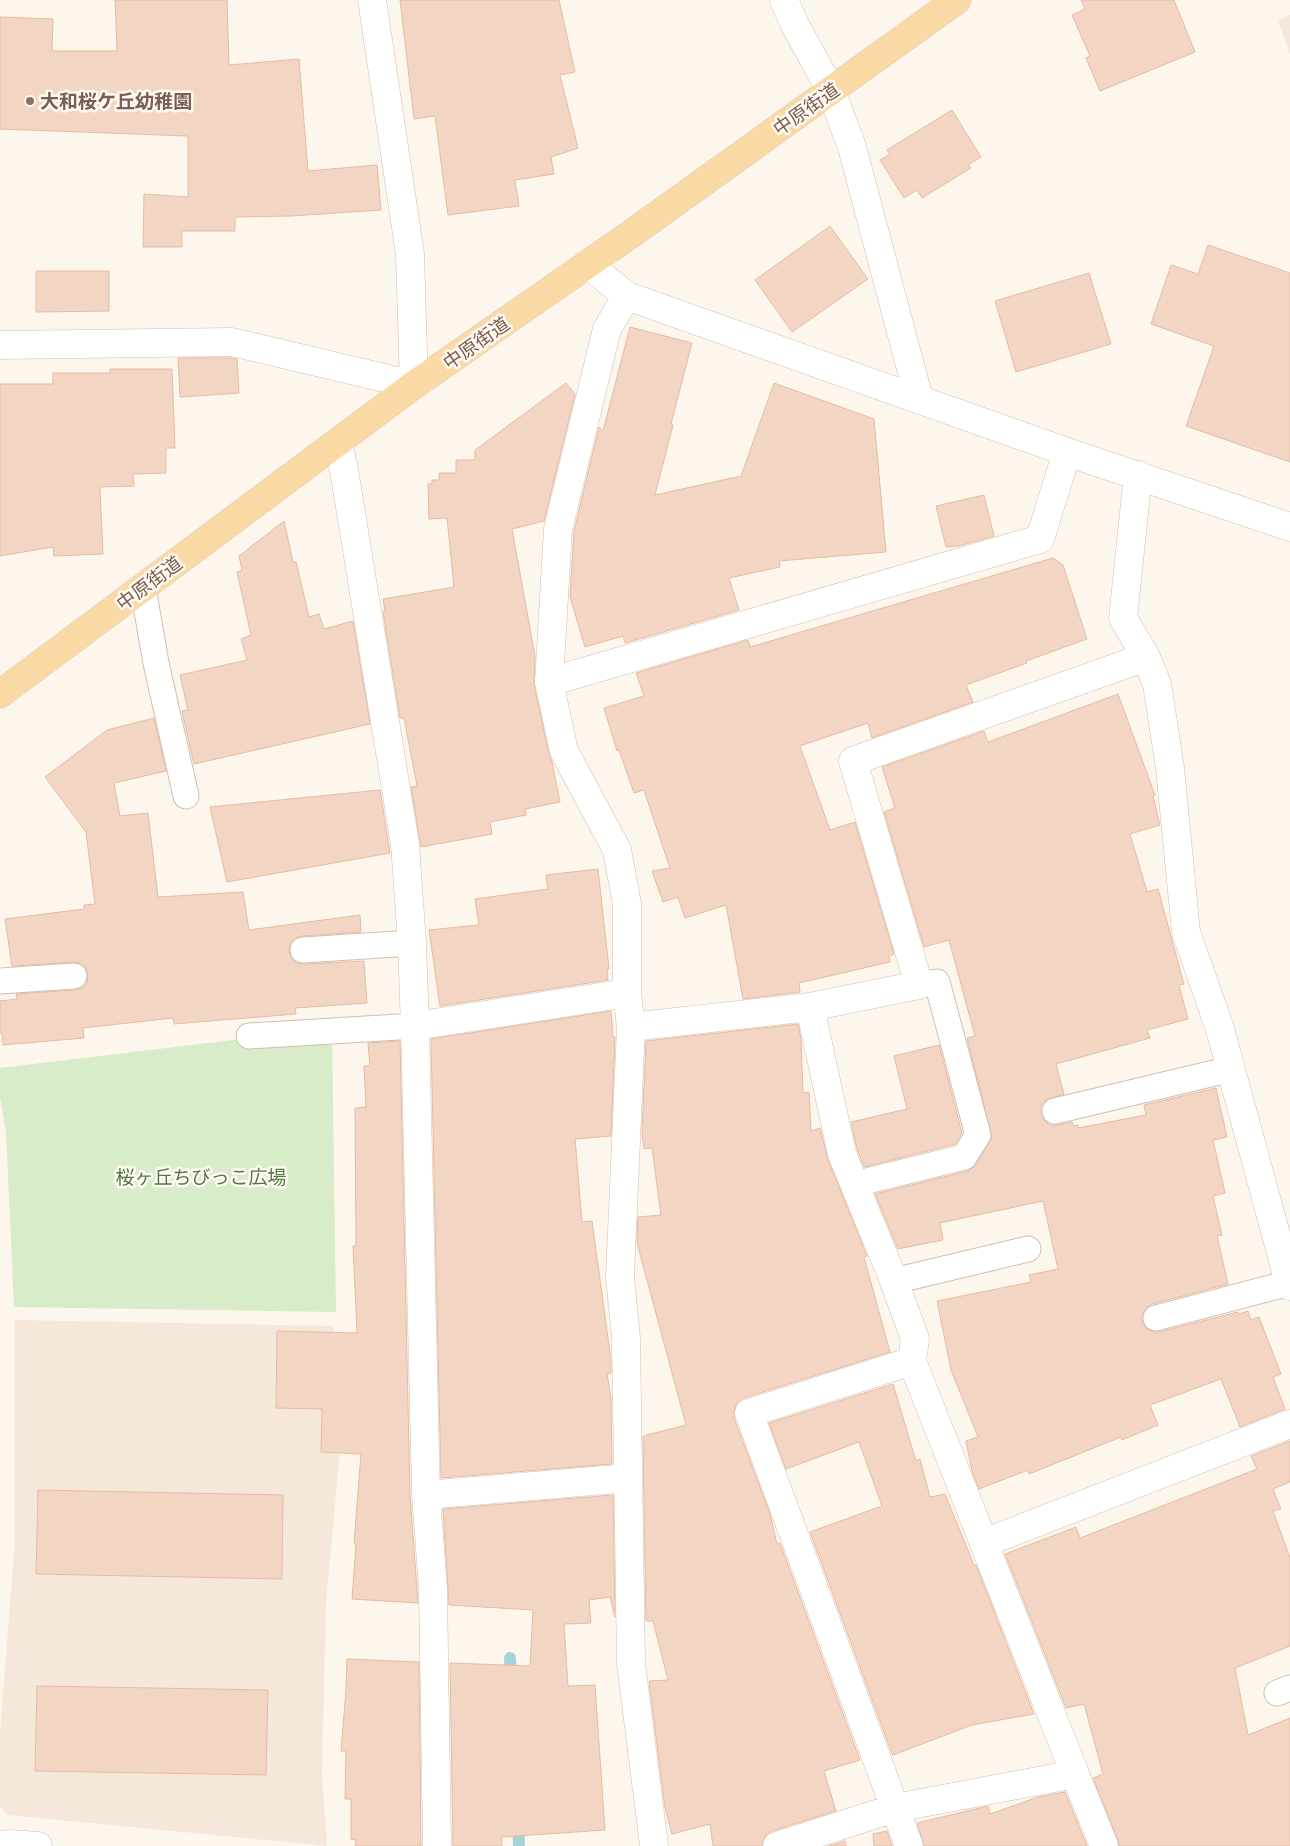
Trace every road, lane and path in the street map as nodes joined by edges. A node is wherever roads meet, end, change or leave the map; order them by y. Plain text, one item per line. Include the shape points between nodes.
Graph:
1 (372, 0) edge
2 (784, 0) edge
3 (957, 0) edge
4 (831, 91) junction
5 (587, 264) junction
6 (627, 296) junction
7 (0, 345) edge
8 (414, 385) junction
9 (919, 399) junction
10 (338, 442) junction
11 (1067, 452) junction
12 (1138, 475) junction
13 (1290, 527) edge
14 (142, 588) junction
15 (1146, 657) junction
16 (550, 682) junction
17 (0, 694) edge
18 (186, 796) dead end
19 (412, 943) junction
20 (303, 950) dead end
21 (74, 976) dead end
22 (0, 981) edge
23 (919, 985) junction
24 (627, 992) junction
25 (810, 1007) junction
26 (414, 1026) junction
27 (631, 1027) junction
28 (250, 1036) dead end
29 (1231, 1069) junction
30 (1054, 1111) dead end
31 (855, 1184) junction
32 (1028, 1248) dead end
33 (894, 1281) junction
34 (1289, 1284) edge
35 (1156, 1318) dead end
36 (912, 1361) junction
37 (1290, 1424) edge
38 (628, 1478) junction
39 (426, 1494) junction
40 (984, 1543) junction
41 (1075, 1774) junction
42 (895, 1808) junction
43 (0, 1845) edge
44 (38, 1846) edge
45 (437, 1846) edge
46 (654, 1846) edge
47 (777, 1846) edge
48 (909, 1846) edge
49 (1104, 1846) edge

1 - 8 street via 410,254
2 - 4 street
3 - 4 main road, 中原街道
4 - 5 main road, 中原街道
4 - 9 street via 852,147
5 - 6 street
5 - 8 main road, 中原街道
6 - 9 street
6 - 16 street via 607,329 558,529
7 - 8 street via 232,342
8 - 10 main road, 中原街道
9 - 11 street
10 - 14 main road, 中原街道
10 - 19 street via 405,844
11 - 12 street
11 - 16 street via 1040,539
12 - 13 street
12 - 15 street via 1123,618
14 - 17 main road, 中原街道
14 - 18 lane
15 - 23 street via 853,761
15 - 29 street via 1157,684 1170,768 1186,932
16 - 24 street via 564,750 617,850 627,904
19 - 20 lane
19 - 26 street
21 - 22 lane
23 - 25 street
23 - 31 lane via 937,982 978,1135 964,1157
24 - 26 street
24 - 27 street
25 - 27 street
25 - 31 street via 842,1154
26 - 28 lane
26 - 39 street
27 - 38 street via 620,1277 626,1338
29 - 30 lane
29 - 34 street
31 - 33 street
32 - 33 lane
33 - 36 street via 915,1339
34 - 35 lane
36 - 40 street
36 - 42 street via 749,1413
37 - 40 street
38 - 39 street
38 - 46 street via 631,1663
39 - 45 street via 433,1588
40 - 41 street
41 - 42 street
41 - 49 street
42 - 47 street
42 - 48 street
43 - 44 street

